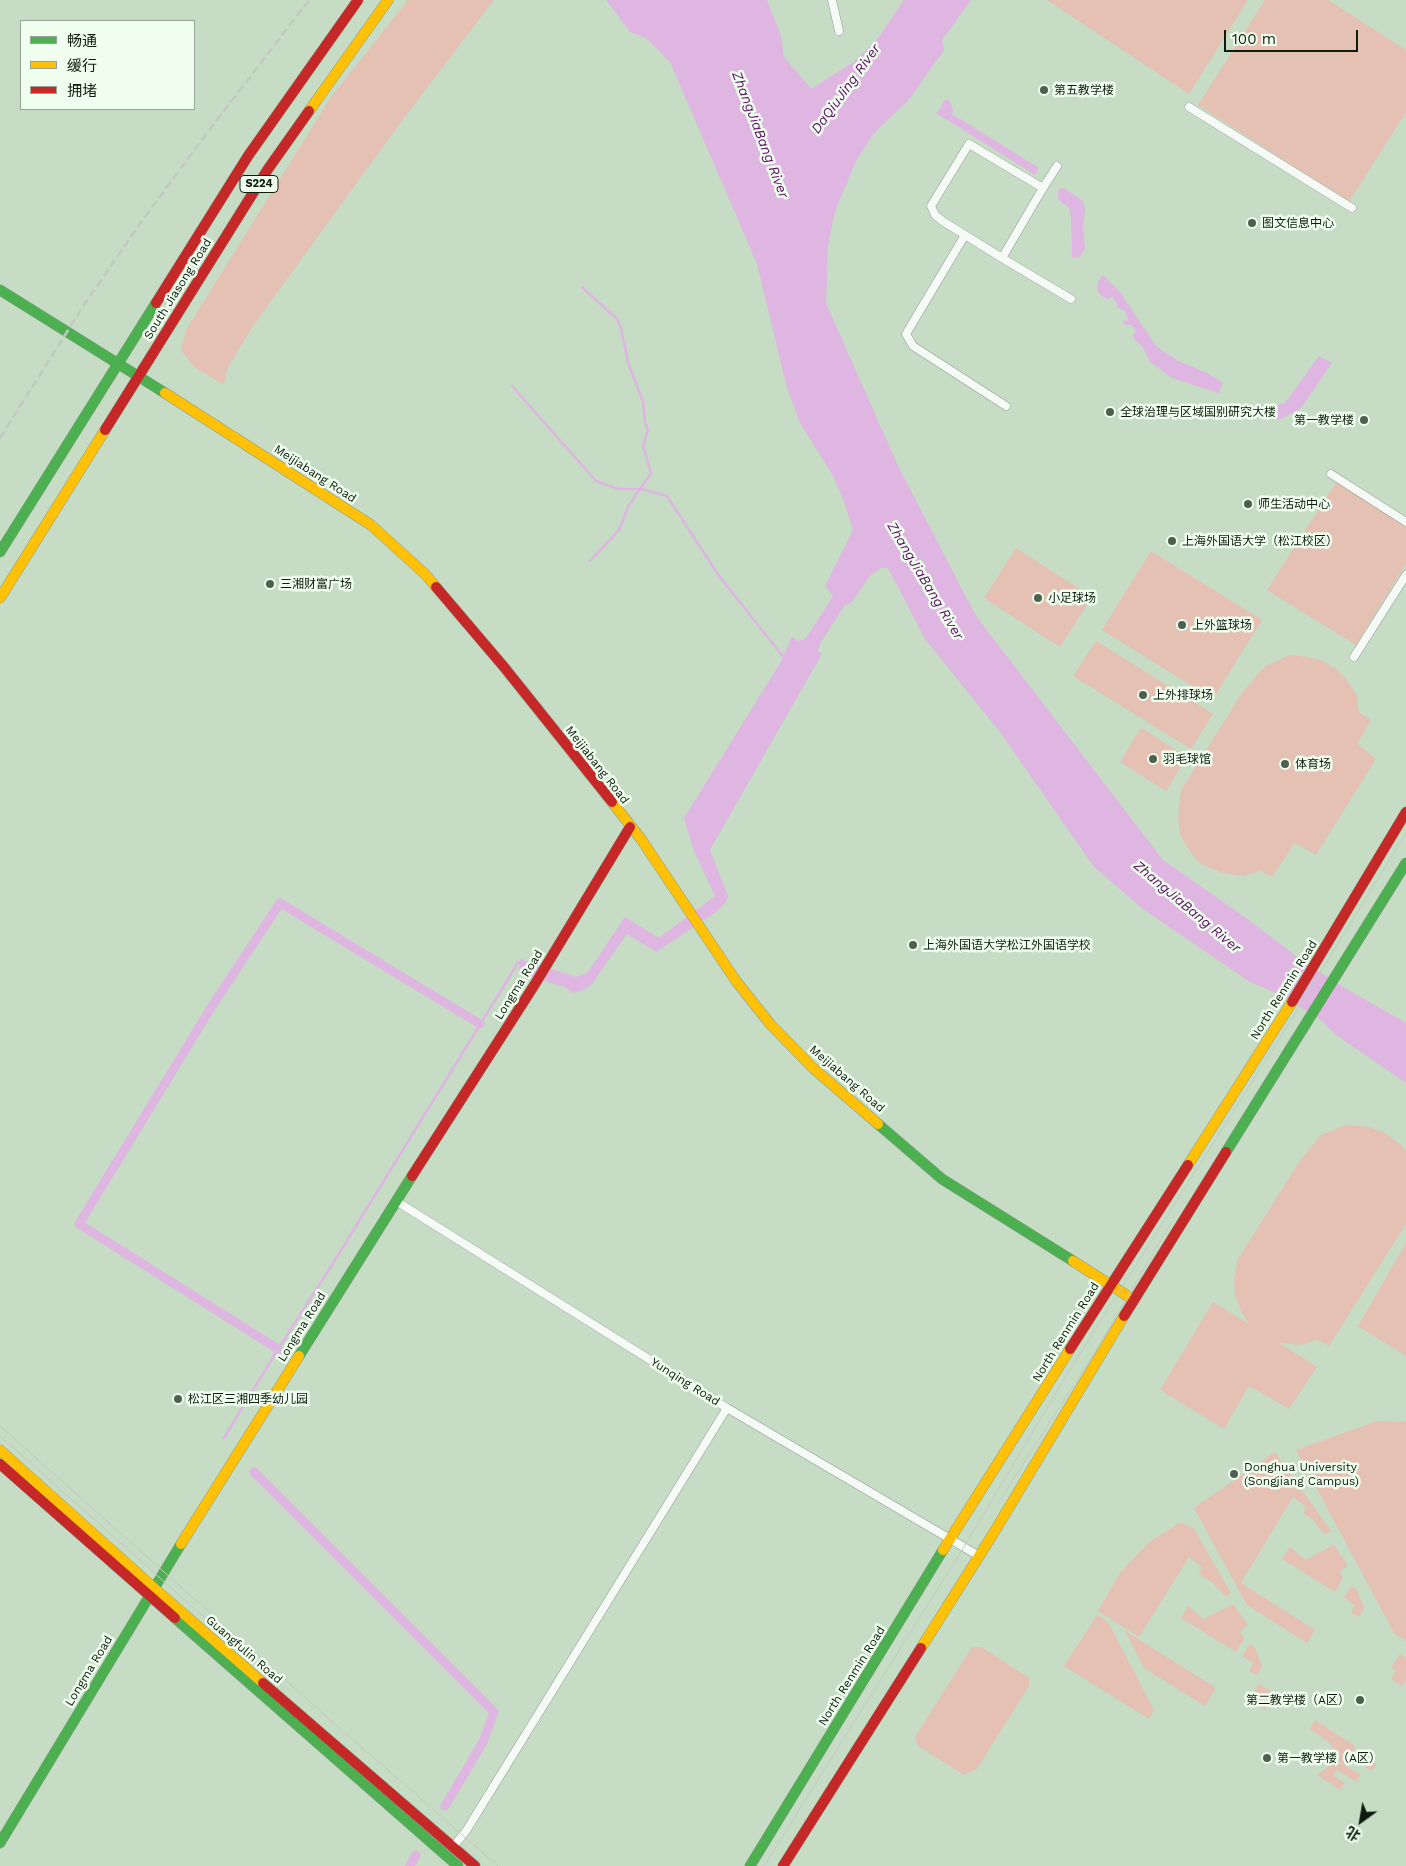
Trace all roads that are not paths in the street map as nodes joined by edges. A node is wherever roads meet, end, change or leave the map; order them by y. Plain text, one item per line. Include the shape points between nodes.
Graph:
1 (358, 0) edge
2 (388, 0) edge
3 (832, 0) edge
4 (839, 31) dead end
5 (1189, 107) dead end
6 (1057, 166) dead end
7 (1043, 188) junction
8 (1352, 208) dead end
9 (965, 235) junction
10 (1002, 258) junction
11 (0, 290) edge
12 (1071, 299) dead end
13 (119, 362) junction
14 (138, 375) junction
15 (1006, 406) dead end
16 (1331, 474) dead end
17 (1406, 522) edge
18 (0, 552) edge
19 (1406, 575) edge
20 (0, 598) edge
21 (1354, 657) dead end
22 (1406, 812) edge
23 (630, 827) junction
24 (1406, 863) edge
25 (396, 1201) junction
26 (1110, 1285) junction
27 (1134, 1300) junction
28 (727, 1408) junction
29 (0, 1450) edge
30 (0, 1464) edge
31 (950, 1540) junction
32 (979, 1556) junction
33 (152, 1592) junction
34 (0, 1843) edge
35 (453, 1847) junction
36 (458, 1866) edge
37 (475, 1866) edge
38 (750, 1866) edge
39 (783, 1866) edge

1 - 13 main road, South Jiasong Road / S224 via 248,156
2 - 14 main road, South Jiasong Road / S224 via 268,169
3 - 4 street
5 - 8 street
6 - 7 street
7 - 9 street via 970,144 931,206 935,215
7 - 10 street
9 - 10 street
9 - 15 street via 906,334 913,346
10 - 12 street
11 - 13 main road, Meijiabang Road
13 - 14 main road, Meijiabang Road
13 - 18 main road, South Jiasong Road / S224
14 - 20 main road, South Jiasong Road / S224
14 - 23 main road, Meijiabang Road via 371,525 425,574 504,667
16 - 17 street
19 - 21 street
22 - 26 main road, North Renmin Road via 1286,1013
23 - 25 main road, Longma Road via 535,984
23 - 26 main road, Meijiabang Road via 736,981 771,1025 813,1068 942,1178
24 - 27 main road
25 - 28 street, Yunqing Road
25 - 33 main road, Longma Road
26 - 27 main road, Meijiabang Road
26 - 31 main road, North Renmin Road
27 - 32 main road
28 - 31 street, Yunqing Road
28 - 35 street via 472,1822
29 - 33 main road, Guangfulin Road
30 - 33 main road, Guangfulin Road
31 - 32 street, Yunqing Road
31 - 38 main road, North Renmin Road
32 - 39 main road
33 - 34 main road, Longma Road
33 - 35 main road, Guangfulin Road
33 - 36 main road, Guangfulin Road
35 - 37 main road, Guangfulin Road

